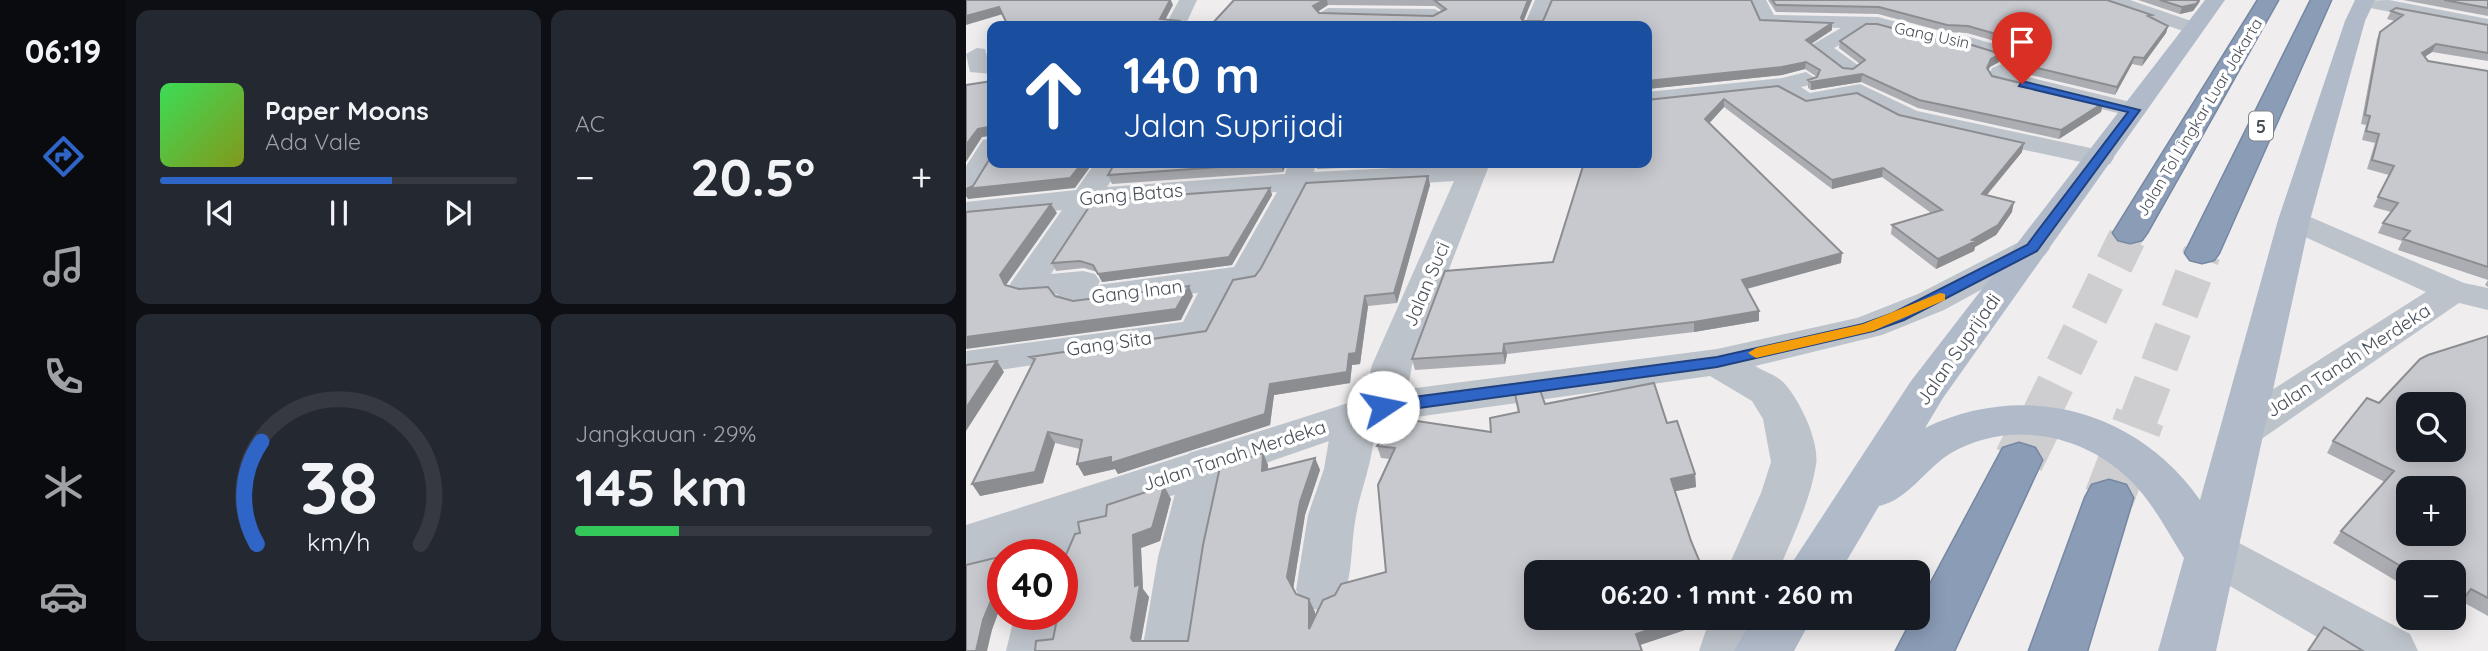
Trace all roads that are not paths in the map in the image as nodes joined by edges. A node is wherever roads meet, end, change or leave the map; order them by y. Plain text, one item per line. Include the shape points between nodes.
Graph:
1 (1188, 0) edge
2 (1545, 0) edge
3 (1757, 0) edge
4 (2112, 0) edge
5 (2149, 0) edge
6 (2268, 0) edge
7 (2321, 0) edge
8 (2365, 0) edge
9 (1328, 13) edge
10 (2203, 14) edge
11 (1435, 15) edge
12 (1921, 15) edge
13 (1178, 21) edge
14 (1536, 21) edge
15 (1868, 23) junction
16 (2488, 24) edge
17 (1782, 85) junction
18 (1652, 98) edge
19 (2134, 110) junction
20 (987, 138) edge
21 (966, 140) edge
22 (987, 154) edge
23 (2100, 159) junction
24 (1105, 168) edge
25 (1439, 168) edge
26 (1474, 168) edge
27 (1299, 172) edge
28 (968, 182) edge
29 (1087, 197) junction
30 (966, 211) edge
31 (2294, 220) junction
32 (2130, 233) tunnel mouth
33 (2032, 248) junction
34 (2202, 253) tunnel mouth
35 (1221, 280) junction
36 (2470, 295) edge
37 (1717, 362) junction
38 (966, 363) edge
39 (1368, 412) junction
40 (2244, 429) junction
41 (2019, 460) tunnel mouth
42 (1205, 464) junction
43 (2109, 498) tunnel mouth
44 (1847, 517) junction
45 (1058, 534) edge
46 (966, 547) edge
47 (2210, 553) junction
48 (1757, 560) edge
49 (1820, 560) edge
50 (1322, 590) dead end
51 (1038, 630) edge
52 (1734, 630) edge
53 (1776, 630) edge
54 (1033, 651) edge
55 (1169, 651) edge
56 (1728, 651) edge
57 (1763, 651) edge
58 (1925, 651) edge
59 (2057, 651) edge
60 (2188, 651) edge
61 (2391, 651) edge

1 - 13 street
2 - 14 street
3 - 15 street, Gang Usin via 1767,21
4 - 10 street
5 - 10 street
6 - 32 highway, Jalan Tol Lingkar Luar Jakarta
7 - 34 highway, 5
8 - 16 street
8 - 31 main road
9 - 11 street
10 - 19 main road, Jalan Suprijadi
12 - 15 street
15 - 17 street via 1819,47 1851,68
15 - 19 street, Gang Usin via 1945,41 1959,40 2027,61 1999,77
17 - 18 street
17 - 23 street via 1805,100 1860,91 1920,120
19 - 23 main road, Jalan Suprijadi
20 - 21 street
22 - 28 street
23 - 33 main road, Jalan Suprijadi
24 - 29 street
25 - 27 street, Gang Batas
26 - 39 street, Jalan Suci
27 - 29 street, Gang Batas
27 - 35 street via 1249,274
29 - 30 street, Gang Batas
29 - 35 street, Gang Inan via 1025,287 1083,281 1077,298
31 - 36 street, Jalan Tanah Merdeka
31 - 40 main road
33 - 37 street, Jalan Tanah Merdeka via 1888,320
33 - 44 main road, Jalan Suprijadi via 1926,391
35 - 38 street, Gang Sita via 1197,331
36 - 40 street, Jalan Tanah Merdeka
37 - 39 street, Jalan Tanah Merdeka
37 - 48 street via 1767,391 1785,418 1794,463
39 - 42 street, Jalan Tanah Merdeka
39 - 50 street via 1332,514
40 - 47 main road
41 - 58 highway
42 - 45 street, Jalan Tanah Merdeka
42 - 55 street via 1183,548
43 - 59 highway
44 - 47 main road via 1916,455 1959,431 1999,419 2034,421 2069,427 2135,458 2159,481
44 - 49 main road, Jalan Suprijadi
45 - 46 street, Jalan Tanah Merdeka
47 - 60 main road
47 - 61 street
51 - 54 street
52 - 56 street
53 - 57 main road

